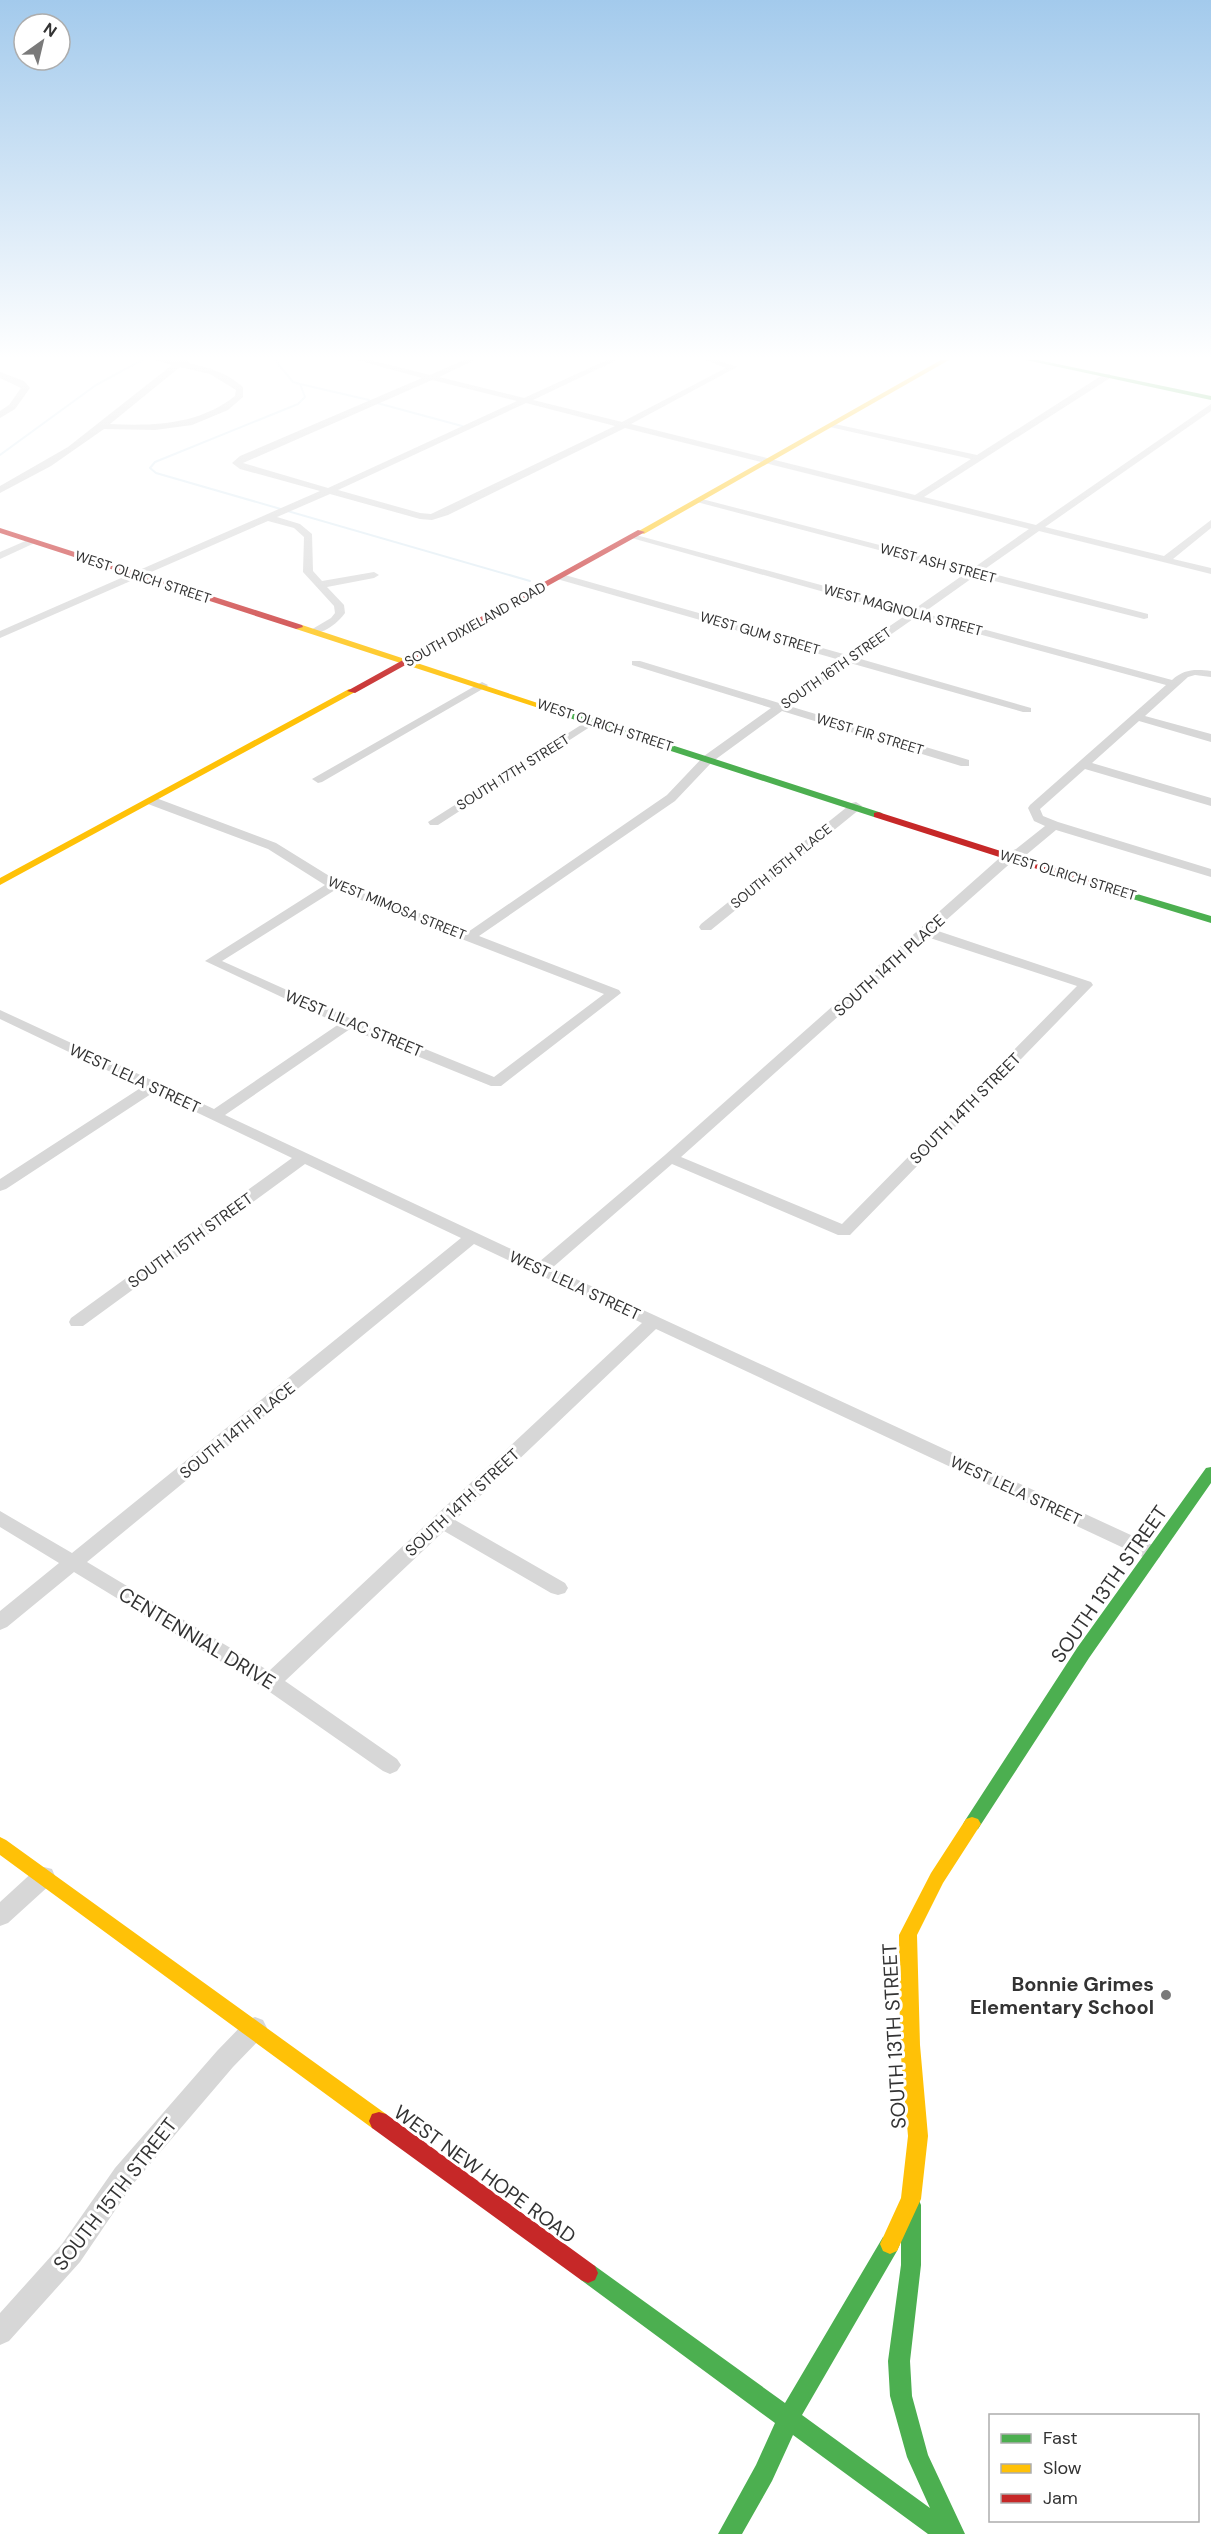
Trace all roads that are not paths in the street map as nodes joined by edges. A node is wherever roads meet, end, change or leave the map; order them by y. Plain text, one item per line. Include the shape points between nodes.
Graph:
1 (27, 478) edge
2 (283, 478) edge
3 (356, 478) edge
4 (516, 478) edge
5 (737, 478) edge
6 (836, 478) edge
7 (947, 478) edge
8 (1109, 478) edge
9 (0, 490) edge
10 (329, 491) junction
11 (916, 498) junction
12 (698, 501) junction
13 (278, 514) junction
14 (1211, 524) edge
15 (1038, 528) junction
16 (0, 530) edge
17 (633, 537) junction
18 (34, 542) junction
19 (0, 556) edge
20 (1165, 560) junction
21 (1211, 571) edge
22 (974, 573) junction
23 (374, 575) dead end
24 (139, 576) junction
25 (561, 577) junction
26 (319, 585) junction
27 (915, 614) junction
28 (1144, 616) dead end
29 (314, 631) junction
30 (0, 635) edge
31 (850, 659) junction
32 (407, 660) junction
33 (636, 663) dead end
34 (1205, 673) edge
35 (1173, 684) junction
36 (482, 685) junction
37 (780, 707) junction
38 (1027, 710) dead end
39 (1137, 717) junction
40 (592, 721) junction
41 (1211, 738) edge
42 (708, 759) junction
43 (965, 763) dead end
44 (1083, 764) junction
45 (318, 779) dead end
46 (152, 801) junction
47 (1211, 802) edge
48 (856, 806) junction
49 (434, 822) dead end
50 (1054, 825) junction
51 (1010, 857) junction
52 (1211, 873) edge
53 (0, 882) edge
54 (334, 885) junction
55 (1211, 920) edge
56 (706, 927) dead end
57 (927, 932) junction
58 (469, 937) junction
59 (4, 1020) edge
60 (349, 1023) junction
61 (496, 1083) joint
62 (152, 1087) junction
63 (215, 1115) junction
64 (304, 1157) junction
65 (670, 1158) junction
66 (0, 1186) edge
67 (472, 1237) junction
68 (542, 1269) junction
69 (77, 1322) dead end
70 (653, 1322) junction
71 (1211, 1472) edge
72 (0, 1518) edge
73 (442, 1521) junction
74 (1152, 1553) junction
75 (75, 1563) junction
76 (558, 1588) dead end
77 (0, 1622) edge
78 (271, 1682) junction
79 (390, 1765) dead end
80 (0, 1845) edge
81 (44, 1876) junction
82 (0, 1916) edge
83 (255, 2028) junction
84 (911, 2199) junction
85 (0, 2332) edge
86 (789, 2418) junction
87 (729, 2534) edge
88 (947, 2534) edge
89 (954, 2534) edge

1 - 9 street
2 - 10 street
3 - 10 street
4 - 10 street via 432,517
5 - 12 street, SOUTH DIXIELAND ROAD
6 - 11 street
7 - 11 street
8 - 15 street, SOUTH 16TH STREET
10 - 13 street
11 - 15 street
12 - 17 street, SOUTH DIXIELAND ROAD
12 - 22 street, WEST ASH STREET
13 - 24 street
13 - 26 street via 309,536 309,572
14 - 20 street
15 - 20 street
15 - 22 street, SOUTH 16TH STREET
16 - 18 street, WEST OLRICH STREET
17 - 25 street, SOUTH DIXIELAND ROAD
17 - 27 street, WEST MAGNOLIA STREET
18 - 19 street
18 - 24 street, WEST OLRICH STREET
20 - 21 street
22 - 27 street, SOUTH 16TH STREET
22 - 28 street, WEST ASH STREET
23 - 26 street
24 - 29 street, WEST OLRICH STREET
24 - 30 street via 121,580
25 - 31 street, WEST GUM STREET
25 - 32 street, SOUTH DIXIELAND ROAD
26 - 29 street via 339,604 340,613
27 - 31 street, SOUTH 16TH STREET
27 - 35 street, WEST MAGNOLIA STREET
29 - 32 street, WEST OLRICH STREET
31 - 37 street, SOUTH 16TH STREET
31 - 38 street, WEST GUM STREET
32 - 36 street, WEST OLRICH STREET
32 - 46 street, SOUTH DIXIELAND ROAD
33 - 37 street, WEST FIR STREET
34 - 35 street via 1187,674
35 - 39 street
36 - 40 street, WEST OLRICH STREET
36 - 45 street
37 - 42 street, SOUTH 16TH STREET
37 - 43 street, WEST FIR STREET
39 - 41 street
39 - 44 street
40 - 42 street, WEST OLRICH STREET
40 - 49 street, SOUTH 17TH STREET
42 - 48 street, WEST OLRICH STREET
42 - 58 street, SOUTH 16TH STREET via 671,798
44 - 47 street
44 - 50 street via 1034,808 1038,818
46 - 53 street, SOUTH DIXIELAND ROAD
46 - 54 street, WEST MIMOSA STREET via 272,846
48 - 51 street, WEST OLRICH STREET
48 - 56 street, SOUTH 15TH PLACE
50 - 51 street, SOUTH 14TH PLACE
50 - 52 street
51 - 55 street, WEST OLRICH STREET
51 - 57 street, SOUTH 14TH PLACE
54 - 58 street, WEST MIMOSA STREET
54 - 60 street, WEST LILAC STREET via 212,961
57 - 65 street, SOUTH 14TH PLACE
57 - 65 street, SOUTH 14TH STREET via 1086,986 844,1231
58 - 61 street, WEST MIMOSA STREET via 614,993
59 - 62 street, WEST LELA STREET
60 - 61 street, WEST LILAC STREET
60 - 63 street
62 - 63 street, WEST LELA STREET
62 - 66 street
63 - 64 street, WEST LELA STREET
64 - 67 street, WEST LELA STREET
64 - 69 street, SOUTH 15TH STREET
65 - 68 street, SOUTH 14TH PLACE
67 - 68 street, WEST LELA STREET
67 - 75 street, SOUTH 14TH PLACE
68 - 70 street, WEST LELA STREET
70 - 73 street, SOUTH 14TH STREET
70 - 74 street, WEST LELA STREET
71 - 74 street, SOUTH 13TH STREET
72 - 75 street, CENTENNIAL DRIVE
73 - 76 street
73 - 78 street, SOUTH 14TH STREET
74 - 84 street, SOUTH 13TH STREET via 937,1878 908,1935 910,2045 918,2136
75 - 77 street, SOUTH 14TH PLACE
75 - 78 street, CENTENNIAL DRIVE
78 - 79 street, CENTENNIAL DRIVE
80 - 81 street, WEST NEW HOPE ROAD
81 - 82 street
81 - 83 street, WEST NEW HOPE ROAD
83 - 85 street, SOUTH 15TH STREET via 124,2176 71,2253
83 - 86 street, WEST NEW HOPE ROAD
84 - 86 street, SOUTH 13TH STREET via 888,2249
84 - 89 street via 912,2264 898,2371 900,2390 917,2457
86 - 87 street, SOUTH 13TH STREET via 765,2473
86 - 88 street, WEST NEW HOPE ROAD

